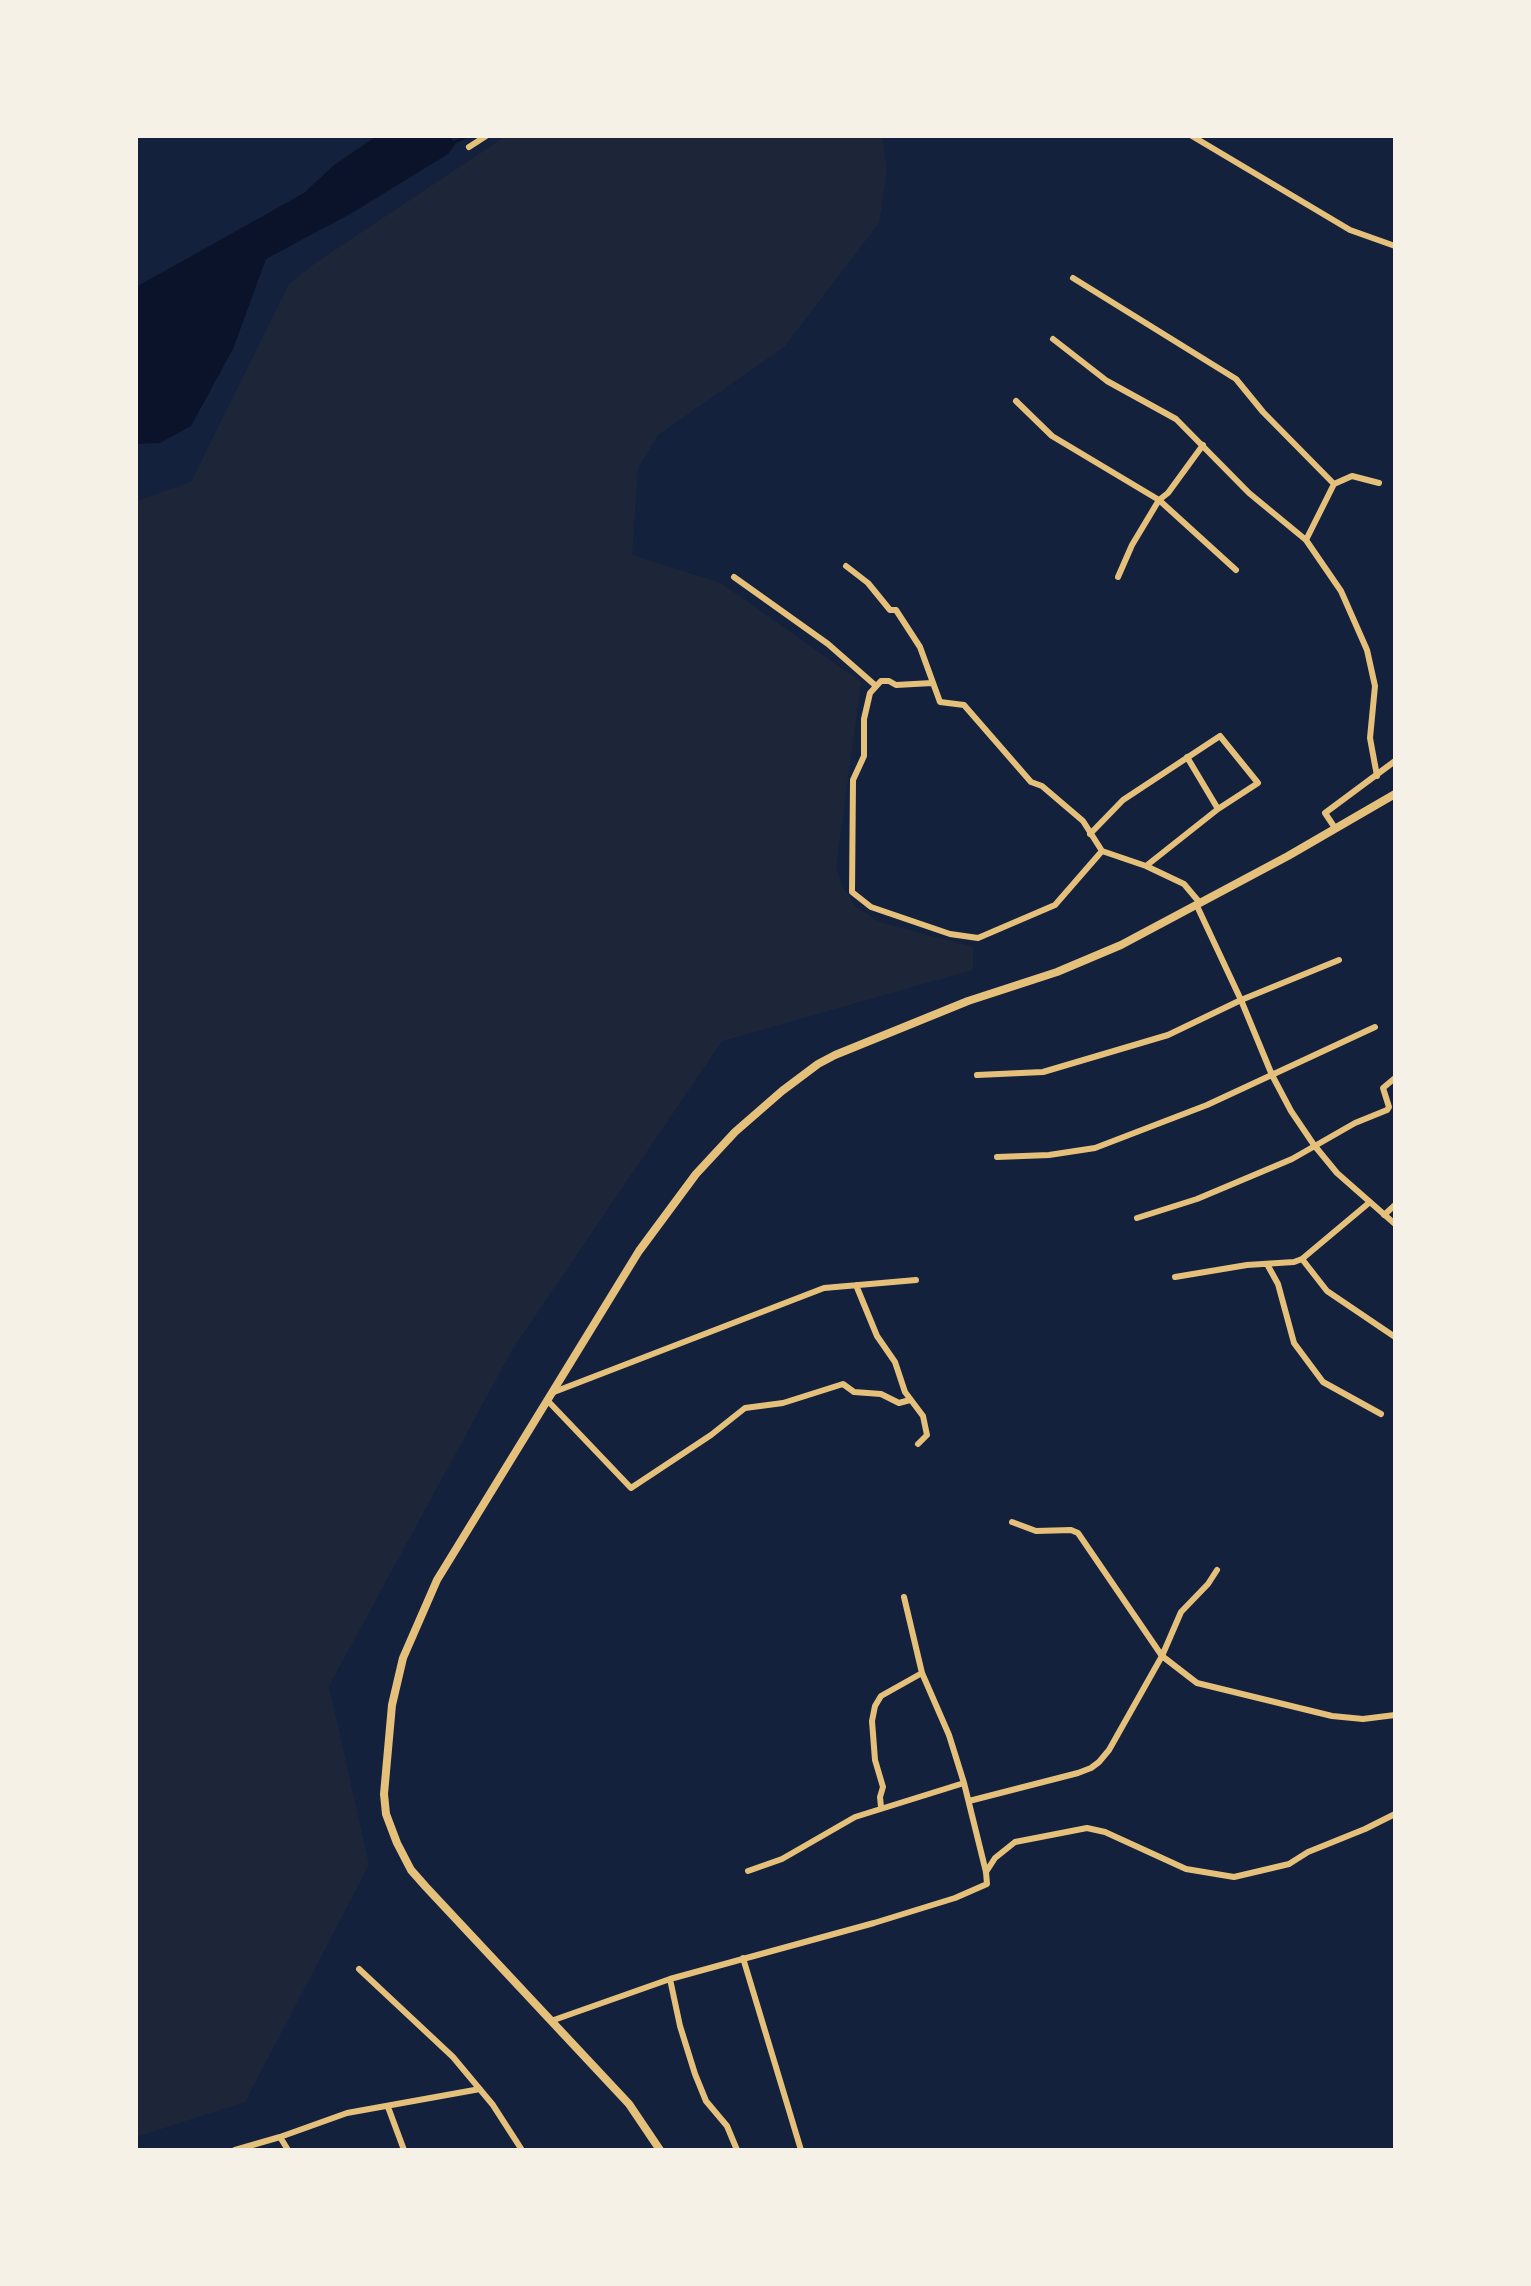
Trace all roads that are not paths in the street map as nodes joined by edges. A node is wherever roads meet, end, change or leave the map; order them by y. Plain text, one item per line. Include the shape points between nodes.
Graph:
1 (486, 136) edge
2 (1192, 136) edge
3 (469, 147) dead end
4 (1395, 246) edge
5 (1073, 278) dead end
6 (1053, 339) dead end
7 (1016, 401) dead end
8 (1203, 445) junction
9 (1379, 483) dead end
10 (1334, 484) junction
11 (1159, 500) junction
12 (1306, 540) junction
13 (846, 566) dead end
14 (1236, 570) dead end
15 (734, 577) dead end
16 (1118, 577) dead end
17 (932, 683) junction
18 (876, 686) junction
19 (1187, 757) junction
20 (1395, 761) edge
21 (1377, 776) junction
22 (1395, 794) edge
23 (1218, 809) junction
24 (1335, 828) junction
25 (1090, 834) junction
26 (1102, 851) junction
27 (1146, 866) junction
28 (1198, 905) junction
29 (1339, 960) dead end
30 (1241, 1000) junction
31 (1375, 1027) dead end
32 (977, 1075) dead end
33 (1272, 1075) junction
34 (1395, 1078) edge
35 (1314, 1145) junction
36 (997, 1157) dead end
37 (1370, 1202) junction
38 (1395, 1205) edge
39 (1384, 1215) junction
40 (1137, 1218) dead end
41 (1395, 1224) edge
42 (1302, 1259) junction
43 (1267, 1264) junction
44 (1175, 1277) dead end
45 (916, 1280) dead end
46 (856, 1285) junction
47 (1395, 1337) edge
48 (554, 1392) junction
49 (910, 1400) junction
50 (548, 1401) junction
51 (1381, 1414) dead end
52 (918, 1444) dead end
53 (1012, 1522) dead end
54 (1217, 1570) dead end
55 (904, 1597) dead end
56 (1162, 1656) junction
57 (922, 1673) junction
58 (1395, 1715) edge
59 (964, 1783) junction
60 (969, 1801) junction
61 (881, 1807) junction
62 (1395, 1814) edge
63 (748, 1871) dead end
64 (986, 1872) junction
65 (743, 1958) junction
66 (359, 1969) dead end
67 (670, 1979) junction
68 (551, 2021) junction
69 (480, 2089) junction
70 (388, 2107) junction
71 (280, 2137) junction
72 (235, 2150) edge
73 (288, 2150) edge
74 (404, 2150) edge
75 (522, 2150) edge
76 (660, 2150) edge
77 (737, 2150) edge
78 (801, 2150) edge

1 - 3 street
2 - 4 street via 1350,230
5 - 10 street via 1236,379
6 - 8 street via 1107,381 1176,419
7 - 11 street via 1052,436
8 - 11 street
8 - 12 street via 1249,493
9 - 10 street via 1352,476
10 - 12 street
11 - 14 street
11 - 16 street
12 - 21 street via 1341,591 1367,650 1375,686 1370,738
13 - 17 street via 896,610 920,647
15 - 18 street via 828,644
17 - 18 street via 881,681
17 - 25 street via 940,702 964,705 1031,782 1051,792
18 - 26 street via 864,719 864,756 853,780 852,892 871,907 978,938 1055,905
19 - 23 street
19 - 23 street via 1220,736 1258,783
19 - 25 street via 1123,800
20 - 21 street
21 - 24 street via 1325,813
22 - 24 street
23 - 27 street
24 - 28 street
25 - 26 street
26 - 27 street
27 - 28 street via 1189,887
28 - 30 street
28 - 48 street via 1081,963 968,1001 835,1055 804,1074 735,1132 696,1174 639,1251
29 - 30 street
30 - 32 street via 1122,1050 1034,1073
30 - 33 street
31 - 33 street
33 - 35 street
33 - 36 street via 1090,1150
34 - 35 street via 1383,1088 1388,1109
35 - 37 street
35 - 40 street via 1197,1199
37 - 39 street
37 - 42 street
38 - 39 street
39 - 41 street
42 - 43 street
42 - 47 street via 1322,1286
43 - 44 street
43 - 51 street via 1294,1343 1323,1382
45 - 46 street
46 - 48 street via 824,1288
46 - 49 street
48 - 50 street
49 - 50 street via 899,1403 881,1394 854,1392 843,1384 783,1403 745,1408 631,1488
49 - 52 street via 922,1415 927,1434
50 - 68 street via 437,1580 403,1658 384,1794 389,1822 411,1870
53 - 56 street via 1036,1531 1078,1533
54 - 56 street via 1181,1612
55 - 57 street
56 - 58 street via 1197,1683 1250,1698 1332,1716
56 - 60 street via 1109,1750 1091,1768
57 - 59 street
57 - 61 street via 881,1696 875,1706 873,1741 883,1787
59 - 60 street
59 - 61 street
60 - 64 street
61 - 63 street
62 - 64 street via 1289,1864 1234,1877 1192,1871 1087,1828 1015,1842
64 - 65 street via 984,1887 955,1898
65 - 67 street
65 - 78 street
66 - 69 street
67 - 68 street
67 - 77 street via 695,2074
68 - 76 street via 629,2104
69 - 70 street
69 - 75 street
70 - 71 street via 347,2113
70 - 74 street
71 - 72 street
71 - 73 street

